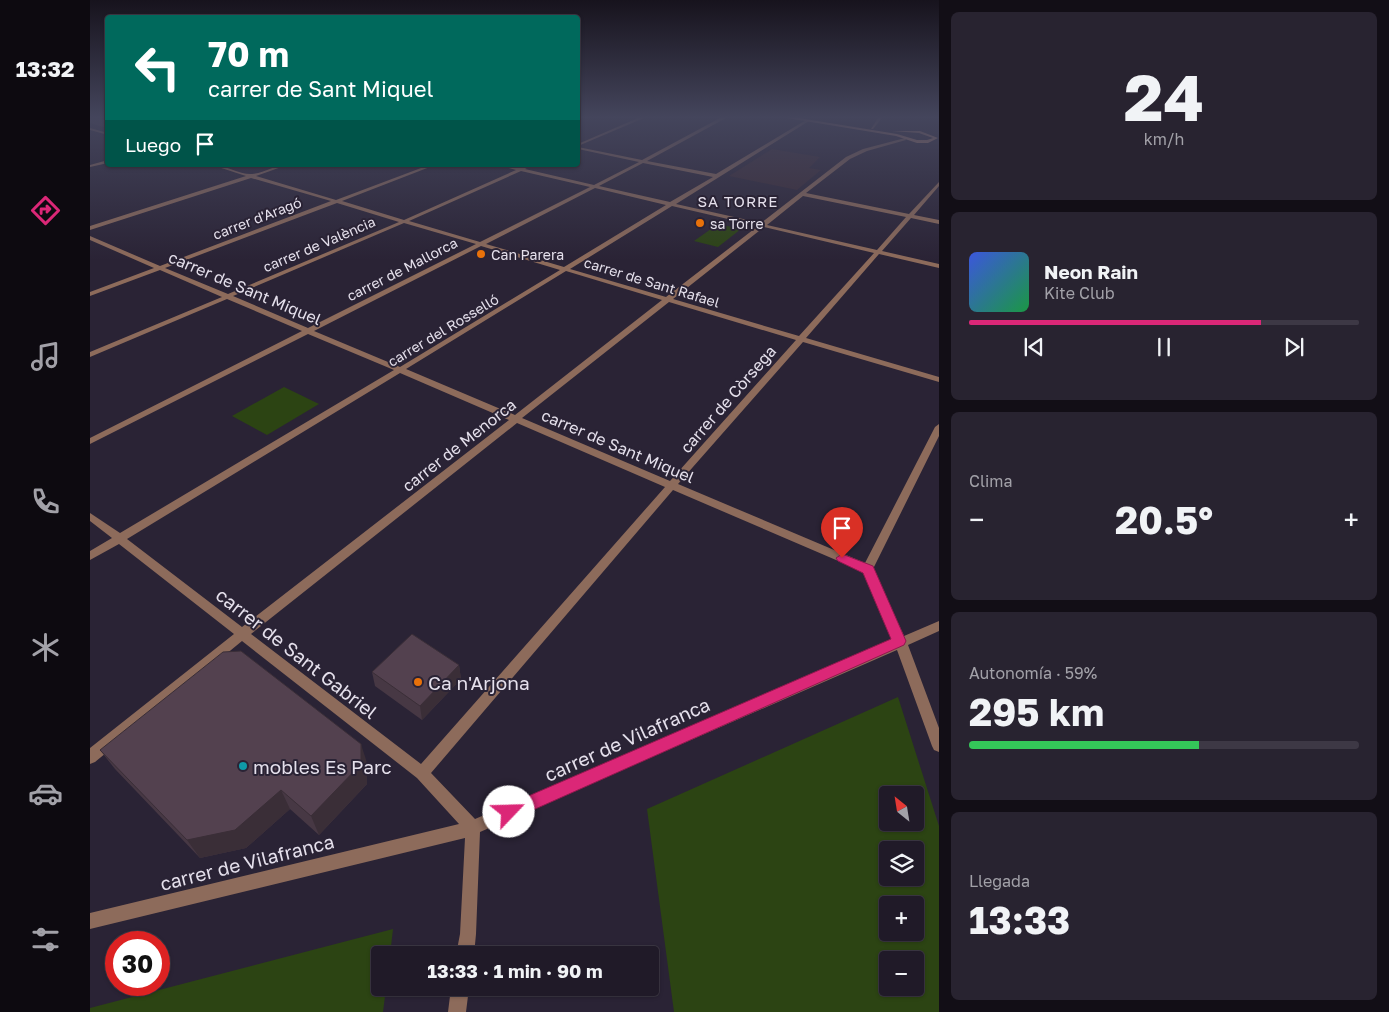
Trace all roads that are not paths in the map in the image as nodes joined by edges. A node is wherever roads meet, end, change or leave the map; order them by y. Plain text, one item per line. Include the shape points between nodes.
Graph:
1 (634, 165) edge
2 (663, 165) edge
3 (735, 165) edge
4 (839, 165) edge
5 (221, 167) edge
6 (279, 167) edge
7 (428, 167) edge
8 (510, 167) edge
9 (525, 167) edge
10 (520, 169) junction
11 (250, 176) junction
12 (717, 176) junction
13 (939, 183) edge
14 (594, 187) junction
15 (803, 194) junction
16 (336, 201) junction
17 (671, 204) junction
18 (910, 216) junction
19 (405, 221) junction
20 (939, 222) edge
21 (762, 225) junction
22 (90, 228) edge
23 (90, 238) edge
24 (480, 244) junction
25 (877, 252) junction
26 (939, 266) edge
27 (160, 268) junction
28 (565, 269) junction
29 (90, 294) edge
30 (227, 297) junction
31 (668, 300) junction
32 (307, 331) junction
33 (801, 339) junction
34 (90, 355) edge
35 (400, 370) junction
36 (939, 380) edge
37 (516, 419) junction
38 (939, 428) edge
39 (90, 441) edge
40 (672, 486) junction
41 (90, 516) edge
42 (119, 538) junction
43 (90, 556) edge
44 (868, 570) junction
45 (939, 626) edge
46 (242, 634) junction
47 (900, 641) junction
48 (939, 746) edge
49 (90, 757) edge
50 (422, 774) junction
51 (473, 828) junction
52 (90, 921) edge
53 (466, 946) edge
54 (459, 996) edge
55 (457, 1012) edge

1 - 14 street, carrer de Mallorca
2 - 12 street
3 - 12 street, carrer del Rosselló
4 - 15 street, carrer de Menorca
5 - 11 street, carrer de Sant Rafael
6 - 11 street
7 - 16 street, carrer d'Aragó
8 - 10 street
9 - 10 street, carrer de València
10 - 14 street
10 - 19 street, carrer de València
11 - 16 street, carrer de Sant Rafael
11 - 22 street
12 - 17 street, carrer del Rosselló
13 - 18 street, carrer de Còrsega
14 - 17 street
14 - 24 street, carrer de Mallorca
15 - 18 street
15 - 21 street, carrer de Menorca
16 - 19 street, carrer de Sant Rafael
16 - 27 street, carrer d'Aragó
17 - 21 street
17 - 28 street, carrer del Rosselló
18 - 20 street
18 - 25 street, carrer de Còrsega
19 - 24 street, carrer de Sant Rafael
19 - 30 street, carrer de València
21 - 25 street
21 - 31 street, carrer de Menorca
23 - 27 street, carrer de Sant Miquel
24 - 28 street, carrer de Sant Rafael
24 - 32 street, carrer de Mallorca
25 - 26 street
25 - 33 street, carrer de Còrsega
27 - 29 street, carrer d'Aragó
27 - 30 street, carrer de Sant Miquel
28 - 31 street, carrer de Sant Rafael
28 - 35 street, carrer del Rosselló
30 - 32 street, carrer de Sant Miquel
30 - 34 street, carrer de València
31 - 33 street, carrer de Sant Rafael
31 - 37 street, carrer de Menorca
32 - 35 street, carrer de Sant Miquel
32 - 39 street, carrer de Mallorca
33 - 36 street, carrer de Sant Rafael
33 - 40 street, carrer de Còrsega
35 - 37 street, carrer de Sant Miquel
35 - 42 street, carrer del Rosselló
37 - 40 street, carrer de Sant Miquel
37 - 46 street, carrer de Menorca
38 - 44 street
40 - 44 street, carrer de Sant Miquel
40 - 50 street, carrer de Còrsega
41 - 42 street, carrer de Sant Gabriel
42 - 43 street, carrer del Rosselló
42 - 46 street, carrer de Sant Gabriel
44 - 47 street
45 - 47 street, carrer de Vilafranca
46 - 49 street, carrer de Menorca
46 - 50 street, carrer de Sant Gabriel
47 - 48 street
47 - 51 street, carrer de Vilafranca
50 - 51 street, carrer de Sant Gabriel
51 - 52 street, carrer de Vilafranca
51 - 53 street
54 - 55 street

